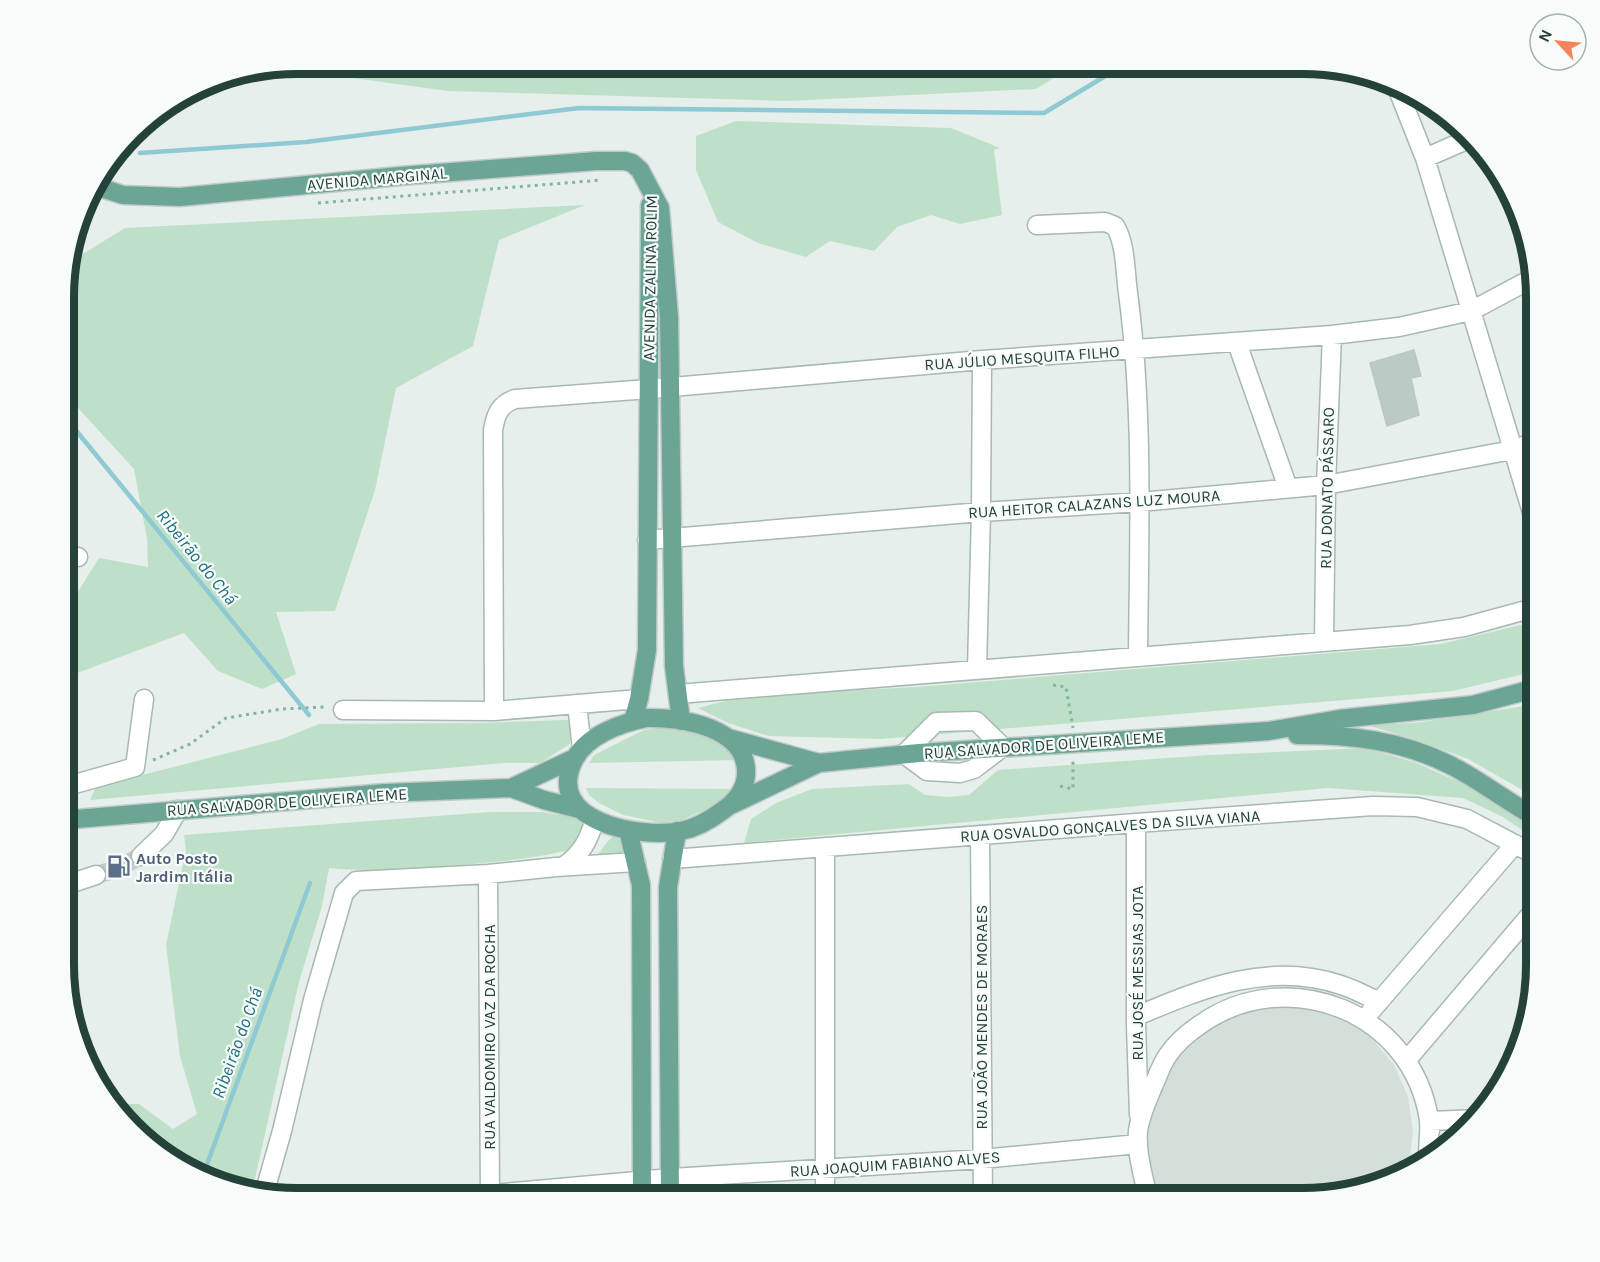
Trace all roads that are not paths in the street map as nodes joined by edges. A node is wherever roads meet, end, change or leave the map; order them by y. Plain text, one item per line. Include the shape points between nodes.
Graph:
1 (1400, 95) edge
2 (1463, 141) edge
3 (1425, 158) junction
4 (101, 188) edge
5 (650, 188) junction
6 (1037, 225) dead end
7 (1526, 282) edge
8 (1471, 311) junction
9 (1332, 335) junction
10 (1237, 343) junction
11 (1136, 351) junction
12 (982, 360) junction
13 (670, 386) junction
14 (649, 389) junction
15 (1526, 445) edge
16 (1512, 450) junction
17 (1326, 485) junction
18 (1288, 488) junction
19 (1526, 494) edge
20 (1140, 502) junction
21 (981, 512) junction
22 (671, 539) junction
23 (648, 540) junction
24 (1526, 610) edge
25 (1324, 641) junction
26 (1138, 657) junction
27 (977, 669) junction
28 (1526, 691) edge
29 (678, 694) junction
30 (144, 699) dead end
31 (639, 699) junction
32 (577, 704) junction
33 (343, 710) dead end
34 (494, 711) junction
35 (681, 720) junction
36 (633, 721) junction
37 (1269, 731) junction
38 (728, 738) junction
39 (1003, 747) junction
40 (579, 754) junction
41 (904, 754) junction
42 (819, 763) junction
43 (74, 784) edge
44 (511, 788) junction
45 (731, 805) junction
46 (178, 810) junction
47 (1526, 811) edge
48 (587, 814) junction
49 (74, 819) edge
50 (1136, 823) junction
51 (628, 830) junction
52 (676, 831) junction
53 (980, 836) junction
54 (1515, 844) junction
55 (825, 847) junction
56 (1526, 850) edge
57 (141, 856) tunnel mouth
58 (672, 859) junction
59 (636, 862) junction
60 (564, 866) junction
61 (488, 874) junction
62 (96, 875) tunnel mouth
63 (74, 882) edge
64 (1526, 921) edge
65 (1379, 1002) junction
66 (1364, 1020) junction
67 (1137, 1021) junction
68 (1167, 1056) junction
69 (1406, 1061) junction
70 (1464, 1120) edge
71 (1429, 1121) junction
72 (1139, 1123) junction
73 (1138, 1144) junction
74 (1432, 1147) edge
75 (1428, 1150) edge
76 (982, 1158) junction
77 (824, 1170) junction
78 (671, 1178) junction
79 (266, 1187) edge
80 (490, 1189) edge
81 (642, 1189) edge
82 (644, 1189) edge
83 (670, 1189) edge
84 (825, 1189) edge
85 (983, 1189) edge
86 (1146, 1189) edge

1 - 3 street
2 - 3 street
3 - 8 street
4 - 5 main road, AVENIDA MARGINAL via 123,195 180,197 616,160 640,170
5 - 13 main road, AVENIDA ZALINA ROLIM via 660,208 665,248
5 - 14 main road, AVENIDA ZALINA ROLIM
6 - 11 street via 1105,222 1115,226 1121,243
7 - 8 street, RUA JÚLIO MESQUITA FILHO
8 - 9 street, RUA JÚLIO MESQUITA FILHO via 1399,327
8 - 16 street
9 - 10 street, RUA JÚLIO MESQUITA FILHO
9 - 17 street, RUA DONATO PÁSSARO
10 - 11 street, RUA JÚLIO MESQUITA FILHO
10 - 18 street
11 - 12 street, RUA JÚLIO MESQUITA FILHO
11 - 20 street
12 - 13 street, RUA JÚLIO MESQUITA FILHO
12 - 21 street
13 - 14 street, RUA JÚLIO MESQUITA FILHO
13 - 22 main road, AVENIDA ZALINA ROLIM
14 - 23 main road, AVENIDA ZALINA ROLIM
14 - 34 street, RUA JÚLIO MESQUITA FILHO via 515,399 502,404 496,415 492,430
15 - 16 street, RUA HEITOR CALAZANS LUZ MOURA
16 - 17 street, RUA HEITOR CALAZANS LUZ MOURA
16 - 19 street
17 - 18 street, RUA HEITOR CALAZANS LUZ MOURA
17 - 25 street, RUA DONATO PÁSSARO
18 - 20 street, RUA HEITOR CALAZANS LUZ MOURA
20 - 21 street, RUA HEITOR CALAZANS LUZ MOURA
20 - 26 street
21 - 22 street, RUA HEITOR CALAZANS LUZ MOURA
21 - 27 street
22 - 23 street, RUA HEITOR CALAZANS LUZ MOURA
22 - 29 main road, AVENIDA ZALINA ROLIM via 673,659
23 - 31 main road, AVENIDA ZALINA ROLIM via 647,650
24 - 25 street via 1464,627
25 - 26 street
26 - 27 street
27 - 29 street
28 - 37 main road via 1473,705 1339,719
29 - 35 main road, AVENIDA ZALINA ROLIM
30 - 43 street via 135,767
31 - 32 street
31 - 36 main road, AVENIDA ZALINA ROLIM
32 - 34 street
32 - 40 street
33 - 34 street
35 - 36 main road
35 - 38 main road
36 - 40 main road via 595,738
37 - 39 main road, RUA SALVADOR DE OLIVEIRA LEME
37 - 47 main road via 1362,737 1416,750 1451,765
38 - 42 main road
38 - 45 main road via 741,752 746,767 745,785
39 - 41 main road, RUA SALVADOR DE OLIVEIRA LEME
39 - 41 street via 976,721 936,722
40 - 44 main road
40 - 48 main road via 568,785 572,801
41 - 42 main road, RUA SALVADOR DE OLIVEIRA LEME
42 - 45 main road
44 - 46 main road, RUA SALVADOR DE OLIVEIRA LEME
44 - 48 main road
45 - 52 main road via 695,827
46 - 49 main road, RUA SALVADOR DE OLIVEIRA LEME
46 - 57 street via 164,834
48 - 51 main road
48 - 60 street via 590,835 580,854
50 - 53 street, RUA OSVALDO GONÇALVES DA SILVA VIANA
50 - 54 street, RUA OSVALDO GONÇALVES DA SILVA VIANA via 1373,806 1417,807 1467,819
50 - 67 street, RUA JOSÉ MESSIAS JOTA
51 - 52 main road
51 - 59 main road
52 - 58 main road
53 - 55 street, RUA OSVALDO GONÇALVES DA SILVA VIANA
53 - 76 street, RUA JOÃO MENDES DE MORAES
54 - 56 street, RUA OSVALDO GONÇALVES DA SILVA VIANA
54 - 65 street
55 - 58 street, RUA OSVALDO GONÇALVES DA SILVA VIANA
55 - 77 street
58 - 78 main road via 668,887
59 - 60 street
59 - 81 main road via 641,885
60 - 61 street
61 - 79 street via 356,881 344,893
61 - 80 street, RUA VALDOMIRO VAZ DA ROCHA
62 - 63 street
64 - 69 street
65 - 66 street
65 - 67 street via 1342,985 1306,978 1246,978 1178,998
66 - 68 street via 1336,1006 1305,998 1243,1002 1188,1033
66 - 69 street via 1387,1038
67 - 68 street via 1145,1049 1156,1057
67 - 72 street, RUA JOSÉ MESSIAS JOTA
68 - 72 street
69 - 71 street via 1421,1090
70 - 71 street
71 - 74 street
71 - 75 street
72 - 73 street, RUA JOSÉ MESSIAS JOTA
73 - 76 street, RUA JOAQUIM FABIANO ALVES
73 - 86 street, RUA JOSÉ MESSIAS JOTA
76 - 77 street, RUA JOAQUIM FABIANO ALVES
76 - 85 street, RUA JOÃO MENDES DE MORAES
77 - 78 street, RUA JOAQUIM FABIANO ALVES
77 - 84 street
78 - 82 street, RUA JOAQUIM FABIANO ALVES
78 - 83 main road

